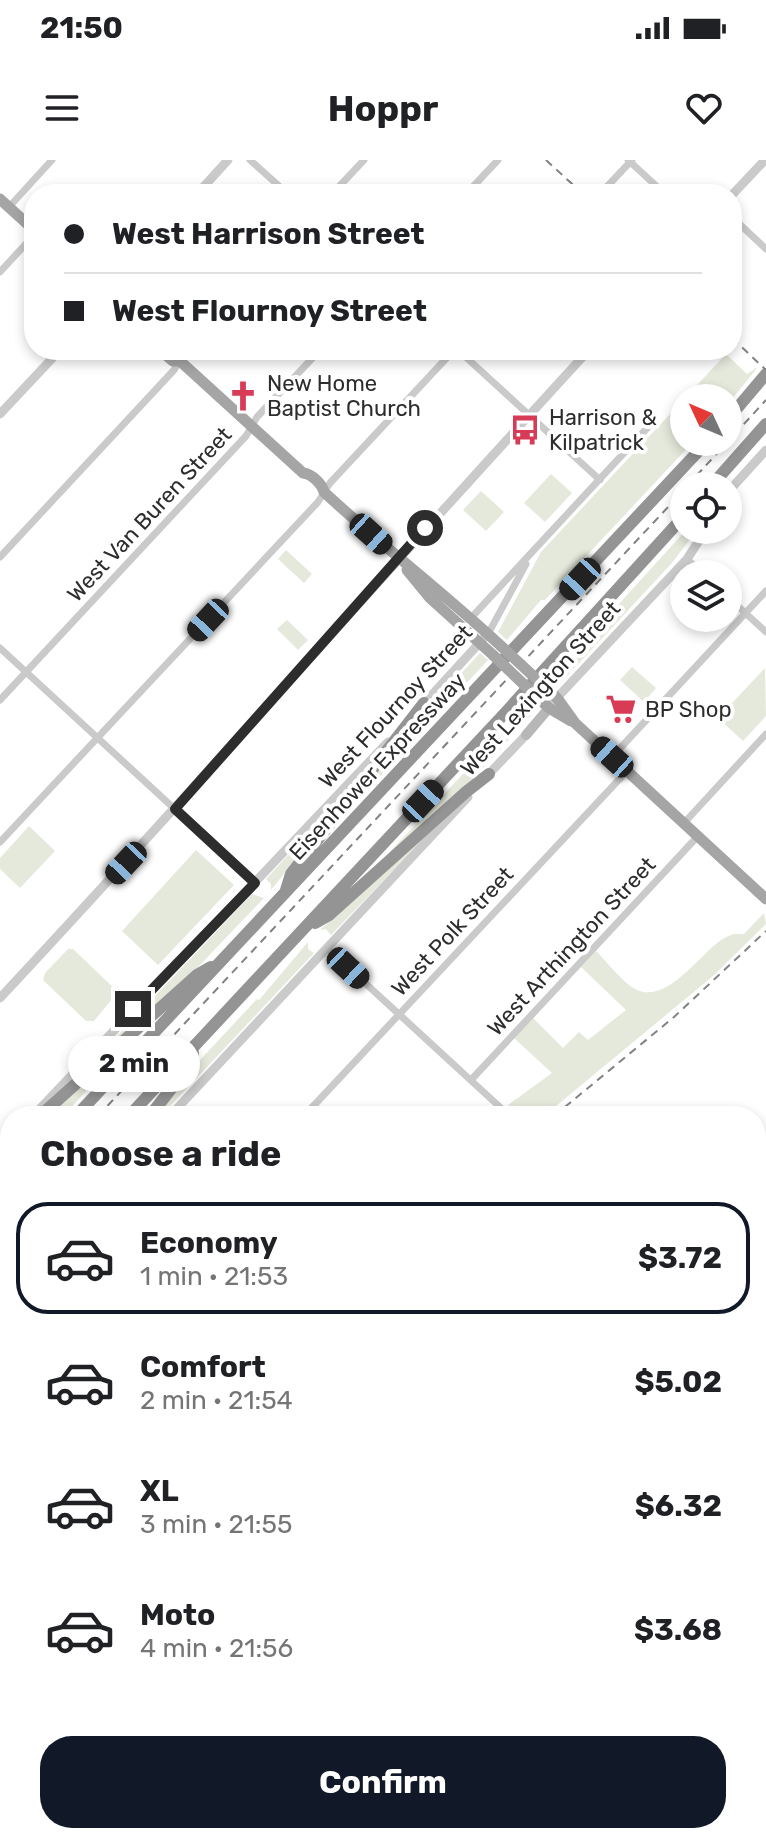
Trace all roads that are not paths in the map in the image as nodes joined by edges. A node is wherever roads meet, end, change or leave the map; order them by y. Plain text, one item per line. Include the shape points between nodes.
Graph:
1 (52, 160) edge
2 (228, 160) edge
3 (250, 160) edge
4 (364, 160) edge
5 (498, 160) edge
6 (765, 160) edge
7 (630, 161) edge
8 (25, 184) edge
9 (206, 184) edge
10 (277, 184) edge
11 (341, 184) edge
12 (475, 184) edge
13 (609, 184) edge
14 (654, 184) edge
15 (742, 184) edge
16 (24, 185) edge
17 (4, 203) edge
18 (24, 223) edge
19 (742, 226) edge
20 (24, 244) edge
21 (766, 249) edge
22 (0, 272) edge
23 (51, 360) edge
24 (179, 360) edge
25 (188, 360) edge
26 (311, 360) edge
27 (447, 360) edge
28 (467, 360) edge
29 (580, 360) edge
30 (766, 374) edge
31 (742, 402) edge
32 (0, 414) edge
33 (529, 415) junction
34 (766, 424) edge
35 (252, 427) junction
36 (648, 427) dead end
37 (766, 450) edge
38 (694, 456) edge
39 (723, 472) edge
40 (742, 477) edge
41 (600, 480) junction
42 (324, 492) junction
43 (670, 531) edge
44 (697, 544) edge
45 (534, 551) junction
46 (0, 557) edge
47 (687, 559) joint
48 (399, 560) junction
49 (766, 591) edge
50 (742, 610) edge
51 (745, 613) junction
52 (467, 623) junction
53 (766, 632) edge
54 (484, 638) junction
55 (0, 648) edge
56 (26, 672) junction
57 (0, 700) edge
58 (424, 703) junction
59 (553, 703) junction
60 (766, 734) edge
61 (526, 735) joint
62 (98, 738) junction
63 (612, 757) junction
64 (627, 771) junction
65 (489, 774) junction
66 (175, 809) junction
67 (684, 823) junction
68 (698, 836) junction
69 (0, 842) edge
70 (255, 883) junction
71 (284, 895) junction
72 (766, 898) edge
73 (301, 931) junction
74 (327, 948) junction
75 (224, 959) junction
76 (0, 998) edge
77 (399, 1015) junction
78 (197, 1044) junction
79 (471, 1080) junction
80 (43, 1106) edge
81 (51, 1106) edge
82 (85, 1106) edge
83 (138, 1106) edge
84 (158, 1106) edge
85 (179, 1106) edge
86 (313, 1106) edge
87 (499, 1106) edge

1 - 8 street
2 - 9 street
3 - 10 street
4 - 11 street
5 - 12 street
6 - 15 street
7 - 13 street
7 - 14 street
16 - 17 street
17 - 18 main road
19 - 21 street
20 - 22 street
23 - 32 street
24 - 46 street
25 - 35 main road
26 - 35 street, West Van Buren Street
27 - 42 street
28 - 33 street
29 - 33 street
30 - 31 highway
33 - 41 street
33 - 48 street
34 - 39 highway
35 - 42 main road
35 - 56 street, West Van Buren Street
36 - 41 street, West Flournoy Street
37 - 40 street
38 - 71 highway, Eisenhower Expressway
41 - 45 street, West Flournoy Street
42 - 48 main road
42 - 62 street
43 - 73 highway
44 - 47 street, West Lexington Street
45 - 52 street, West Flournoy Street
45 - 54 street, West Flournoy Street
47 - 59 street, West Lexington Street
48 - 52 main road via 430,598
48 - 66 street
49 - 51 street
50 - 51 street
51 - 53 street
51 - 63 street
52 - 54 main road
54 - 58 street, West Flournoy Street
54 - 59 main road, bridge
55 - 56 street
56 - 57 street, West Van Buren Street
56 - 62 street
58 - 70 street, West Flournoy Street
58 - 71 highway via 291,874
59 - 61 main road, West Lexington Street
59 - 63 main road
60 - 67 street
61 - 65 street, West Lexington Street
62 - 66 street
62 - 69 street
63 - 64 main road
64 - 67 main road
64 - 77 street, West Polk Street
65 - 73 highway via 329,915
65 - 74 street, West Lexington Street
66 - 70 street
66 - 76 street
67 - 68 main road
68 - 72 main road
68 - 79 street, West Arthington Street
70 - 80 street, West Flournoy Street
71 - 75 highway, Eisenhower Expressway
73 - 78 highway
74 - 77 street
74 - 85 street, West Lexington Street
75 - 81 highway via 197,975
75 - 82 highway, Eisenhower Expressway
77 - 79 street
77 - 86 street, West Polk Street
78 - 83 highway
78 - 84 highway via 187,1068
79 - 87 street

